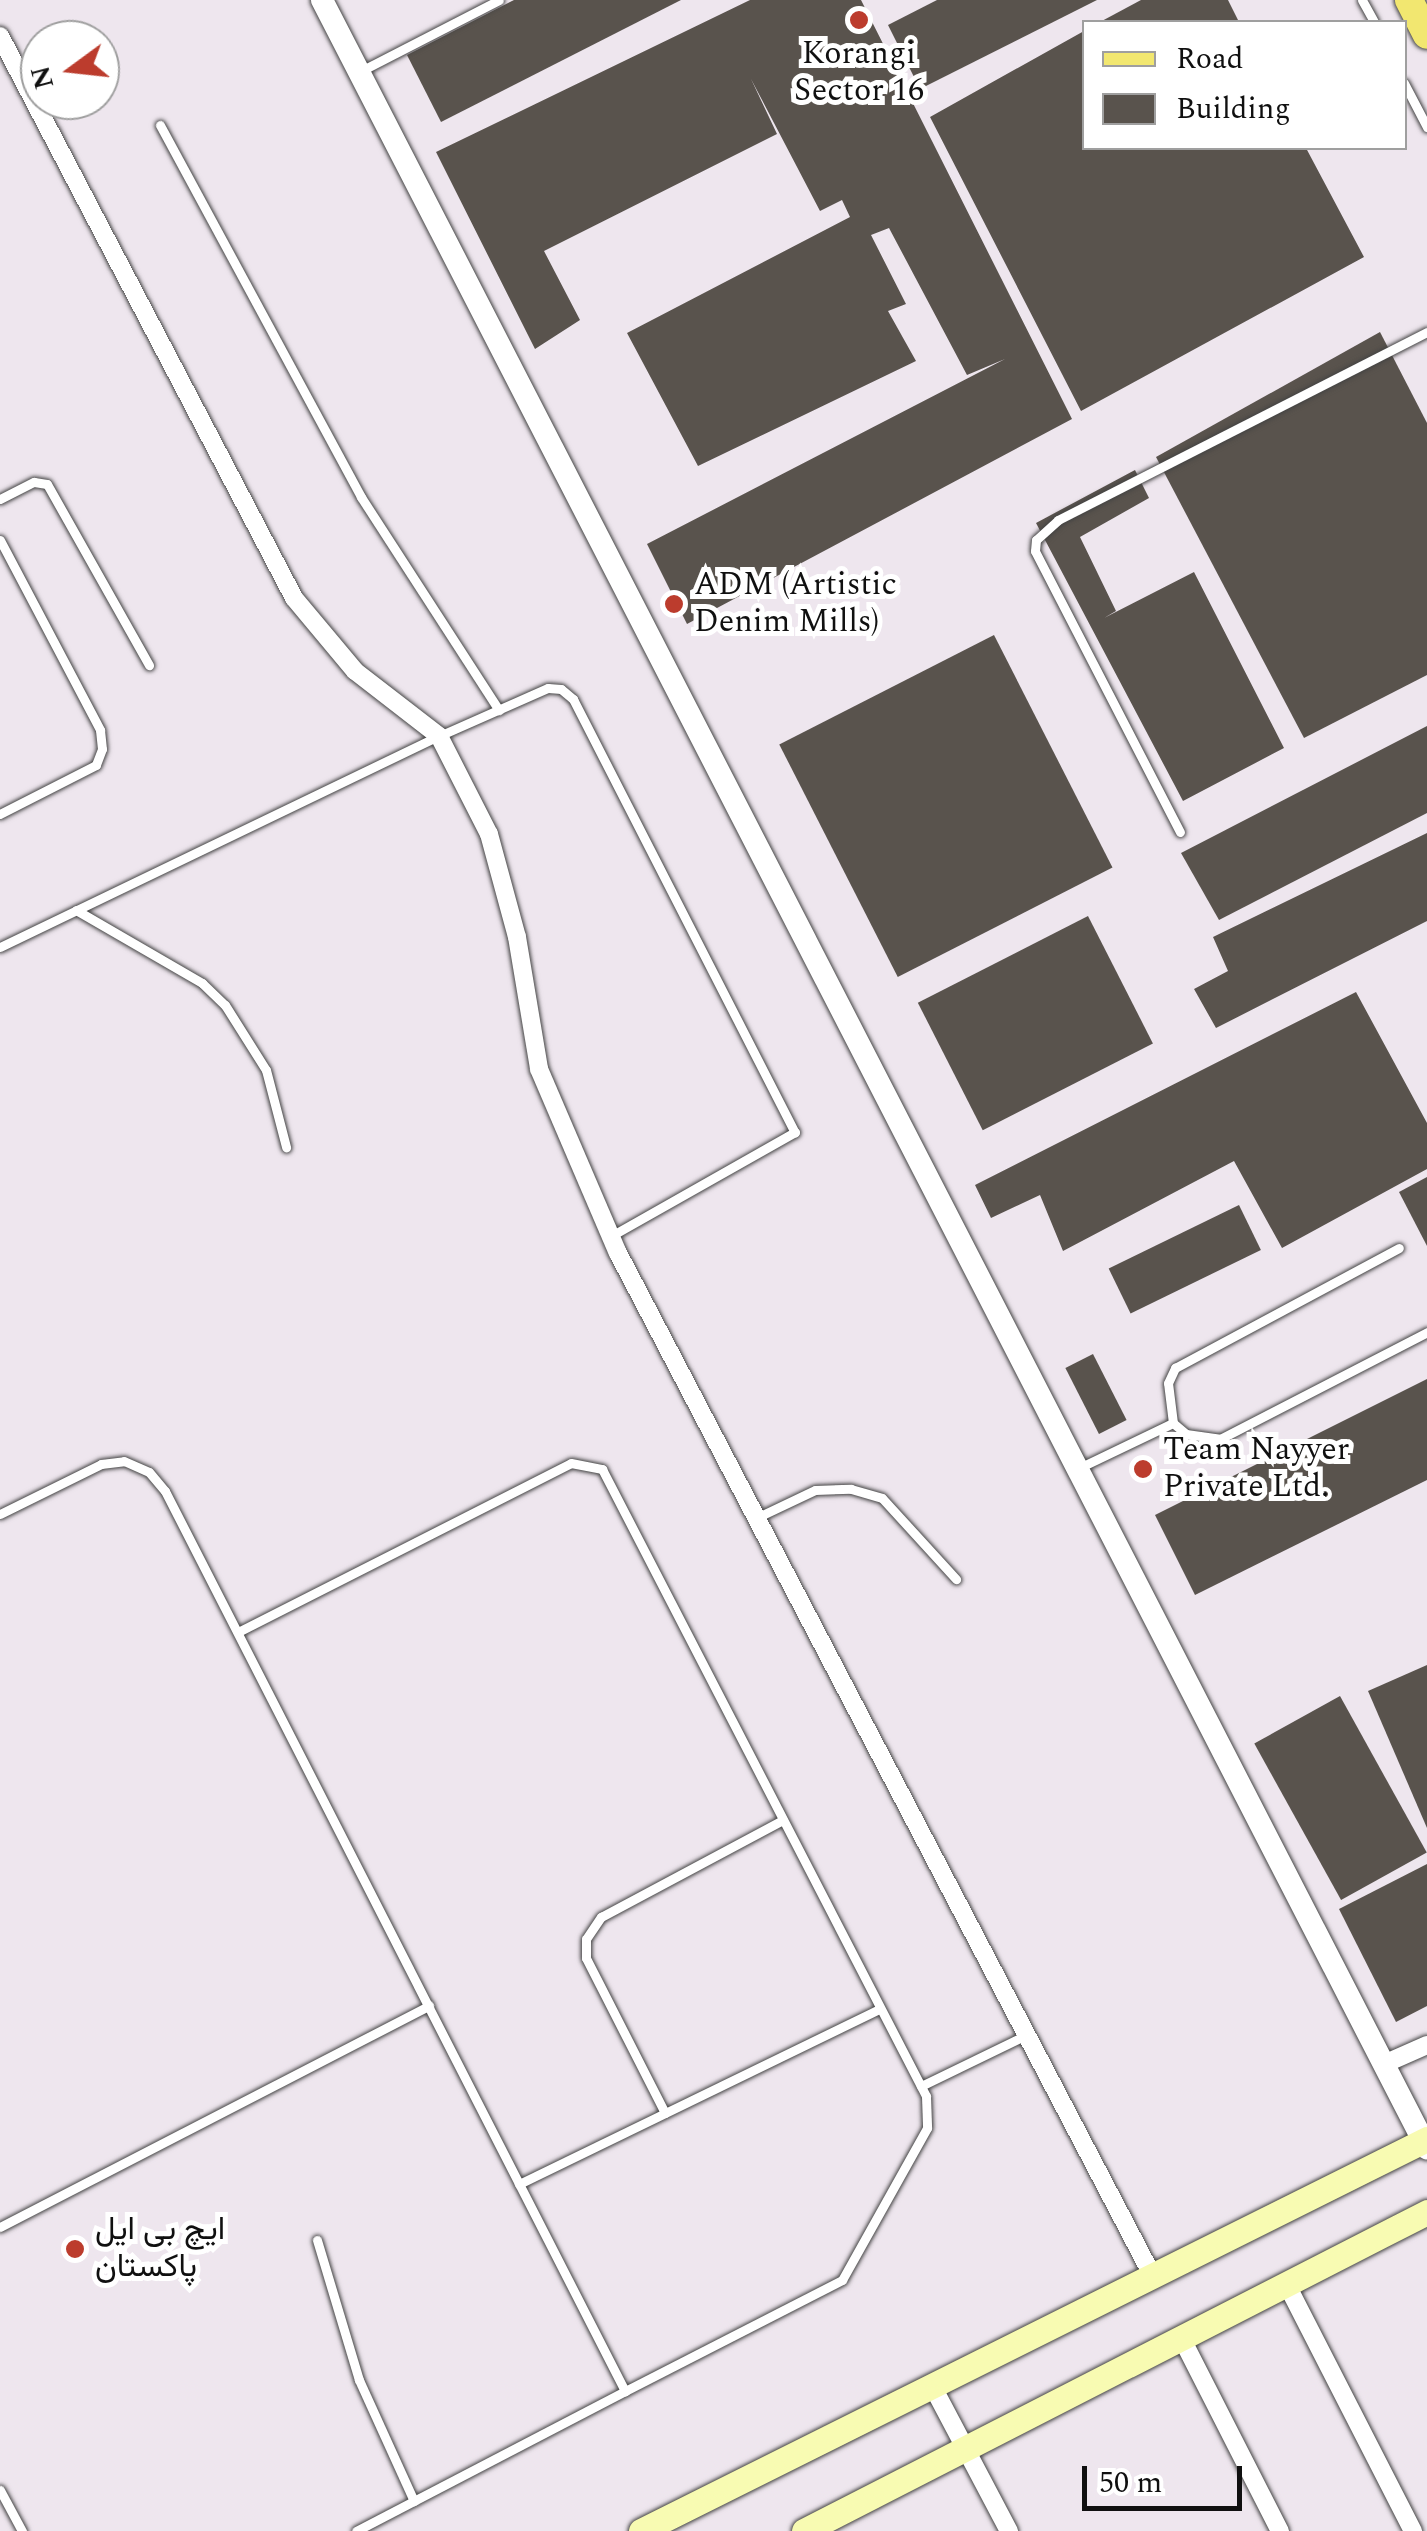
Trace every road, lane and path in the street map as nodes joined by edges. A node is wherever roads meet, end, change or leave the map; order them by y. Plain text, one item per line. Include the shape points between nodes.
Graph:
1 (322, 0) edge
2 (499, 0) edge
3 (1409, 0) edge
4 (1427, 34) edge
5 (0, 36) edge
6 (358, 72) junction
7 (1407, 89) edge
8 (160, 126) dead end
9 (1427, 127) edge
10 (1427, 332) edge
11 (0, 499) edge
12 (0, 540) edge
13 (149, 665) dead end
14 (499, 710) junction
15 (439, 736) junction
16 (0, 814) edge
17 (1180, 832) dead end
18 (76, 910) junction
19 (0, 946) edge
20 (286, 1147) dead end
21 (610, 1236) junction
22 (1399, 1248) dead end
23 (1427, 1332) edge
24 (1173, 1423) junction
25 (1074, 1470) junction
26 (0, 1501) edge
27 (3, 1513) edge
28 (756, 1518) junction
29 (956, 1579) dead end
30 (238, 1632) junction
31 (783, 1820) junction
32 (428, 2006) junction
33 (880, 2010) junction
34 (1026, 2035) junction
35 (1427, 2044) edge
36 (1384, 2064) junction
37 (921, 2086) junction
38 (665, 2113) junction
39 (1426, 2142) edge
40 (519, 2184) junction
41 (1427, 2212) edge
42 (0, 2227) edge
43 (317, 2240) dead end
44 (1152, 2275) junction
45 (1286, 2283) junction
46 (1180, 2337) junction
47 (934, 2389) junction
48 (625, 2391) junction
49 (966, 2448) junction
50 (0, 2490) edge
51 (414, 2501) junction
52 (22, 2531) edge
53 (356, 2531) edge
54 (641, 2531) edge
55 (804, 2531) edge
56 (1009, 2531) edge
57 (1280, 2531) edge
58 (1413, 2531) edge

1 - 6 street
2 - 6 lane
3 - 4 main road
5 - 15 street via 294,598 356,671
6 - 25 street
7 - 9 lane
8 - 14 lane via 378,527
10 - 17 lane via 1058,520 1036,540
11 - 13 lane via 34,482 46,484
12 - 16 lane via 100,730 102,749 96,764
14 - 15 lane
14 - 21 lane via 548,688 573,699 794,1122 792,1139
15 - 18 lane
15 - 21 street via 489,834 517,938 534,1052
18 - 19 lane
18 - 20 lane via 226,1005 266,1070
21 - 28 street
22 - 24 lane via 1176,1368 1168,1383
23 - 24 lane via 1220,1439 1186,1434
24 - 25 lane
25 - 36 street
26 - 27 lane
27 - 30 lane via 101,1464 124,1462 150,1472
28 - 29 lane via 815,1490 867,1494 914,1525
28 - 34 street
30 - 31 lane via 571,1463 594,1464
30 - 32 lane
31 - 33 lane
31 - 38 lane via 591,1927 586,1958
32 - 40 lane
32 - 42 lane
33 - 37 lane
33 - 38 lane
34 - 37 lane
34 - 44 street
35 - 36 street
36 - 39 street
37 - 48 lane via 928,2128 842,2280
38 - 40 lane
39 - 44 main road
40 - 48 lane
41 - 45 main road
43 - 51 lane via 364,2394
44 - 47 main road
45 - 46 main road
45 - 58 street
46 - 49 main road
46 - 57 street
47 - 49 street
47 - 54 main road
48 - 51 lane
49 - 55 main road
49 - 56 street
50 - 52 lane
51 - 53 lane

